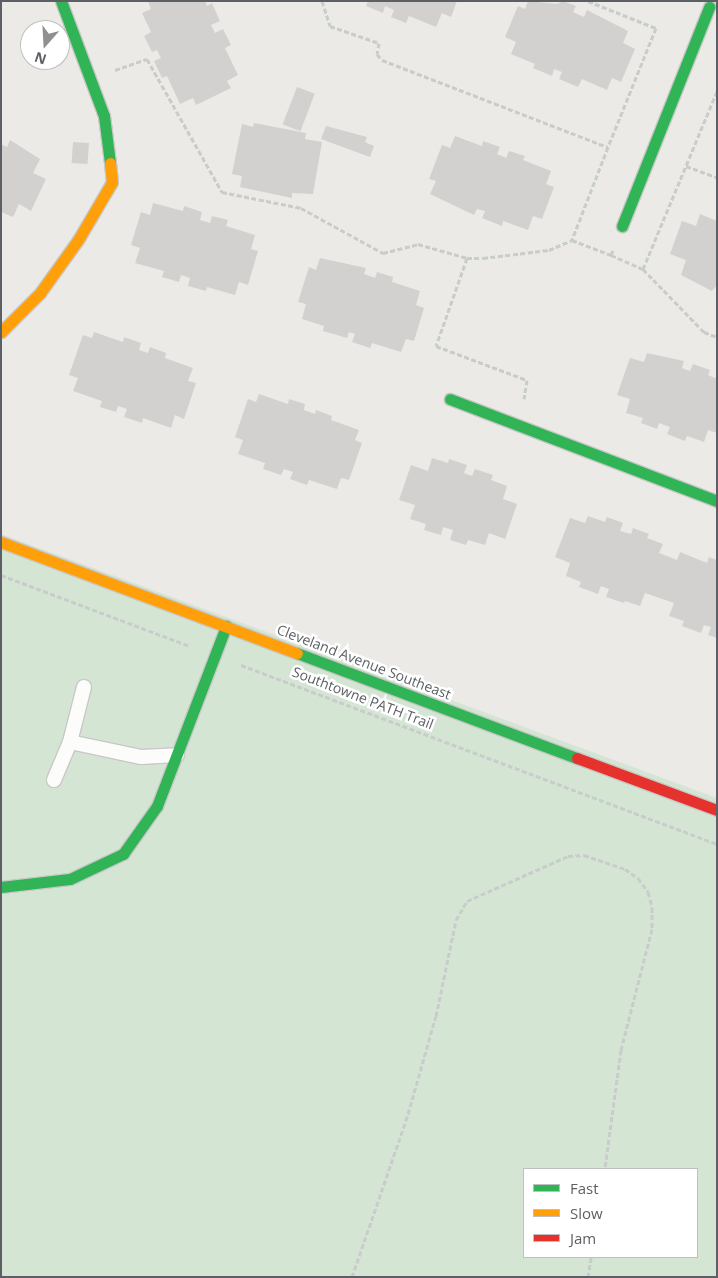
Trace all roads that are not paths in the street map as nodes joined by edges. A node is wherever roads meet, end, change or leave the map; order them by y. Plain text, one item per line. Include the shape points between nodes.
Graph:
1 (61, 1) edge
2 (709, 7) dead end
3 (622, 226) road end
4 (1, 332) edge
5 (450, 399) dead end
6 (717, 501) edge
7 (1, 542) edge
8 (226, 626) junction
9 (84, 687) dead end
10 (70, 742) junction
11 (177, 755) junction
12 (54, 780) dead end
13 (717, 810) edge
14 (1, 887) edge

1 - 4 street via 104,116 112,182 78,240 40,293
2 - 3 street
5 - 6 street
7 - 8 street, Cleveland Avenue Southeast
8 - 11 street
8 - 13 street, Cleveland Avenue Southeast
9 - 10 lane
10 - 11 lane via 141,757
10 - 12 lane
11 - 14 street via 157,806 124,854 70,879

